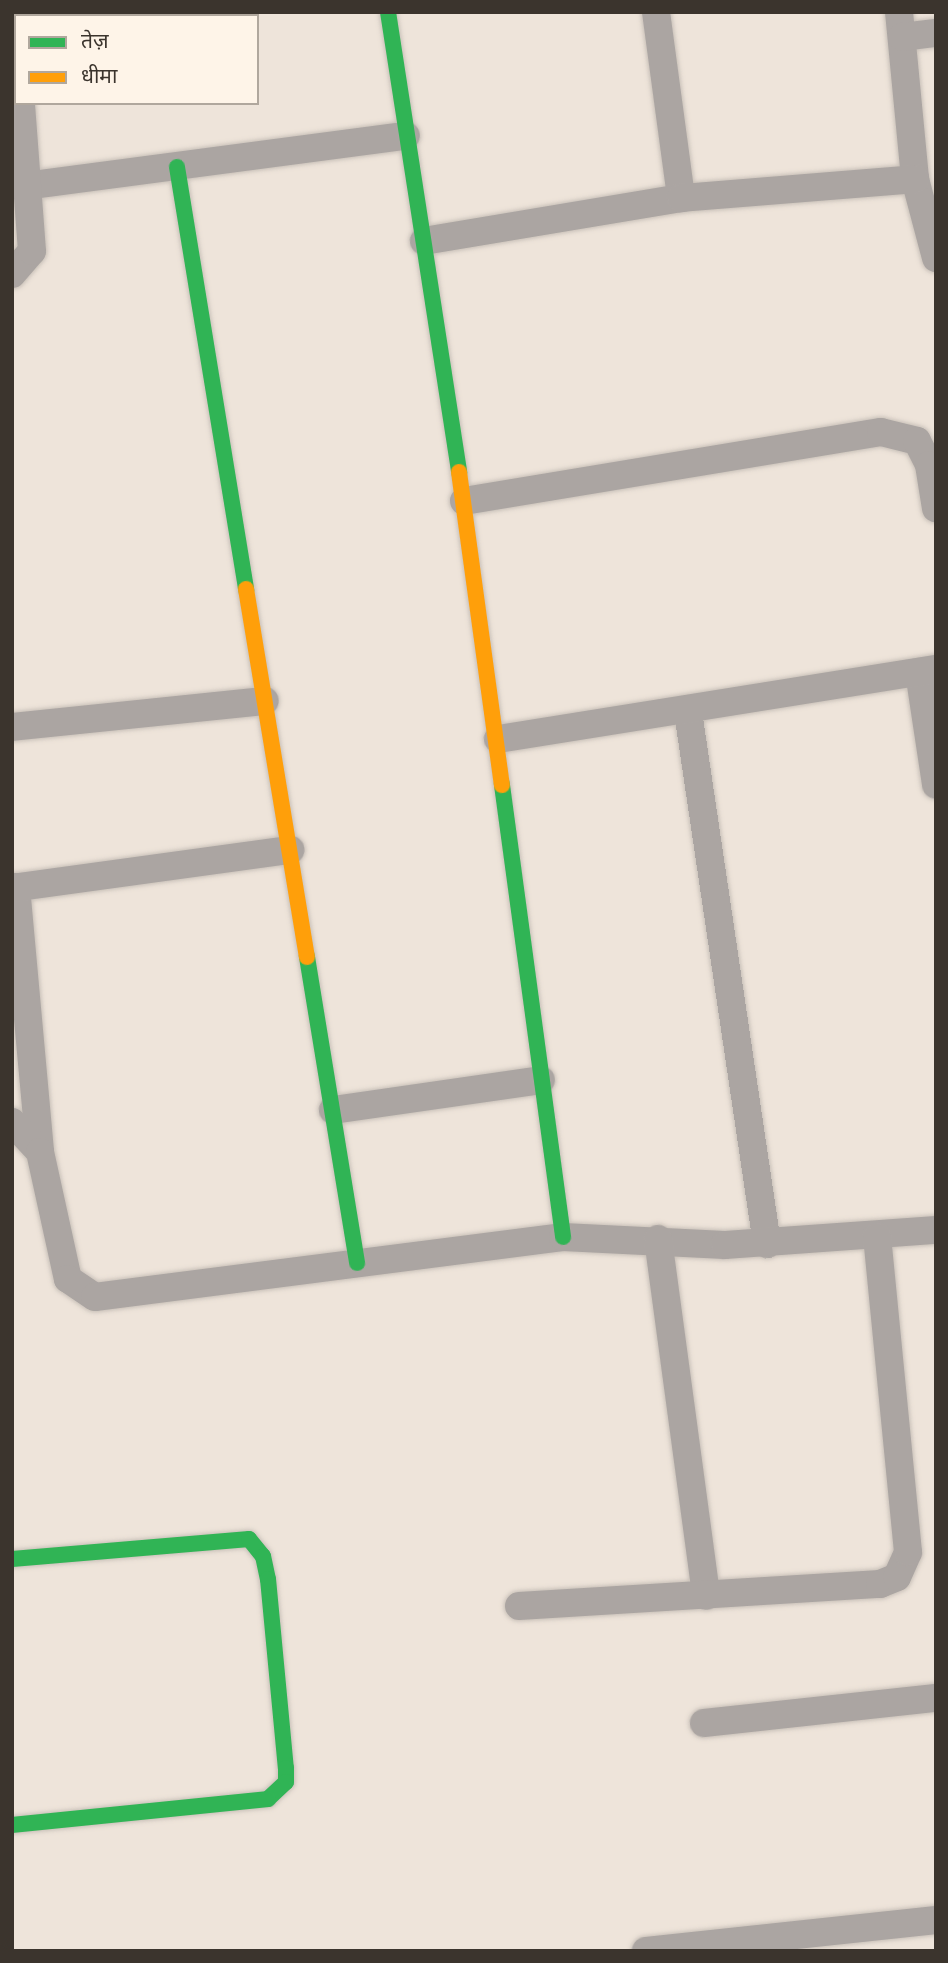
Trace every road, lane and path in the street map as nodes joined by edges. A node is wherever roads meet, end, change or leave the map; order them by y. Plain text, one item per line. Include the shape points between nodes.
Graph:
1 (388, 12) edge
2 (656, 12) edge
3 (900, 25) edge
4 (936, 33) edge
5 (21, 105) edge
6 (406, 136) junction
7 (177, 167) junction
8 (915, 179) junction
9 (32, 186) junction
10 (681, 198) junction
11 (424, 241) junction
12 (936, 258) edge
13 (12, 274) edge
14 (464, 501) junction
15 (936, 508) edge
16 (927, 670) edge
17 (265, 701) junction
18 (688, 712) junction
19 (12, 727) edge
20 (498, 739) junction
21 (936, 785) edge
22 (290, 850) junction
23 (14, 887) edge
24 (541, 1080) junction
25 (333, 1110) junction
26 (12, 1122) edge
27 (40, 1152) junction
28 (936, 1230) edge
29 (563, 1237) junction
30 (877, 1237) junction
31 (658, 1239) junction
32 (767, 1244) junction
33 (357, 1263) junction
34 (12, 1559) edge
35 (706, 1595) junction
36 (519, 1606) dead end
37 (936, 1698) edge
38 (704, 1723) dead end
39 (12, 1825) edge
40 (936, 1920) edge
41 (646, 1951) edge

1 - 6 street
2 - 10 street
3 - 4 street
3 - 8 street
5 - 9 street
6 - 7 street
6 - 11 street
7 - 9 street
7 - 17 street
8 - 10 street
8 - 12 street
9 - 13 street via 32,251
10 - 11 street
11 - 14 street
14 - 15 street via 881,432 917,442 929,465
14 - 20 street
16 - 18 street
16 - 21 street
17 - 19 street
17 - 22 street
18 - 20 street
18 - 32 street
20 - 24 street
22 - 23 street
22 - 25 street
23 - 27 street
24 - 25 street
24 - 29 street
25 - 33 street
26 - 27 street
27 - 33 street via 68,1279 85,1295
28 - 30 street
29 - 31 street
29 - 33 street
30 - 32 street
30 - 35 street via 908,1552 904,1567 880,1584
31 - 32 street
31 - 35 street
34 - 39 street via 249,1539 263,1556 268,1579 286,1768 286,1782 268,1800
35 - 36 street
37 - 38 street
40 - 41 street

